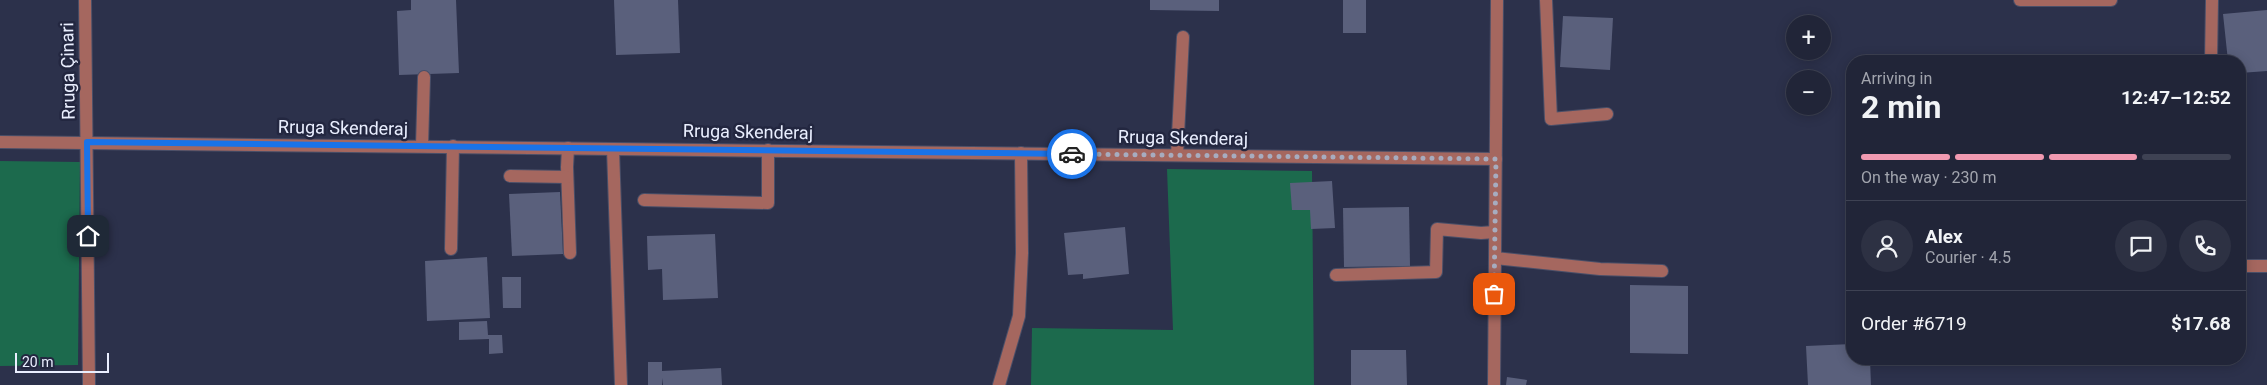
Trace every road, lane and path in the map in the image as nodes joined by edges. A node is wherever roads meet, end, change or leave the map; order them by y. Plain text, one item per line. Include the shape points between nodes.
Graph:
1 (84, 0) edge
2 (1498, 0) edge
3 (1546, 0) edge
4 (2020, 0) edge
5 (2029, 0) edge
6 (2111, 0) edge
7 (2212, 0) edge
8 (1183, 37) dead end
9 (2211, 55) edge
10 (424, 77) dead end
11 (1607, 114) dead end
12 (0, 142) edge
13 (87, 142) junction
14 (422, 146) junction
15 (453, 146) junction
16 (568, 148) junction
17 (613, 148) junction
18 (768, 150) junction
19 (1021, 153) junction
20 (1176, 155) junction
21 (1496, 159) junction
22 (510, 176) dead end
23 (567, 177) junction
24 (644, 200) dead end
25 (1495, 232) junction
26 (450, 249) dead end
27 (570, 253) dead end
28 (1495, 258) junction
29 (2246, 266) edge
30 (2267, 266) edge
31 (1662, 271) dead end
32 (1336, 275) dead end
33 (89, 385) edge
34 (621, 385) edge
35 (999, 385) edge
36 (1494, 385) edge

1 - 13 street, Rruga Çinari
2 - 21 street
3 - 11 street via 1551,119
4 - 5 street
5 - 6 street
7 - 9 street
8 - 20 street
10 - 14 street
12 - 13 street, Rruga Skenderaj
13 - 14 street, Rruga Skenderaj
13 - 33 street, Rruga Çinari
14 - 15 street, Rruga Skenderaj
15 - 16 street, Rruga Skenderaj
15 - 26 street
16 - 17 street, Rruga Skenderaj
16 - 23 street
17 - 18 street, Rruga Skenderaj
17 - 34 street
18 - 19 street, Rruga Skenderaj
18 - 24 street via 768,203
19 - 20 street, Rruga Skenderaj
19 - 35 street via 1019,316
20 - 21 street, Rruga Skenderaj
21 - 25 street
22 - 23 street
23 - 27 street
25 - 28 street
25 - 32 street via 1437,229 1436,272
28 - 31 street via 1600,269
28 - 36 street
29 - 30 street

